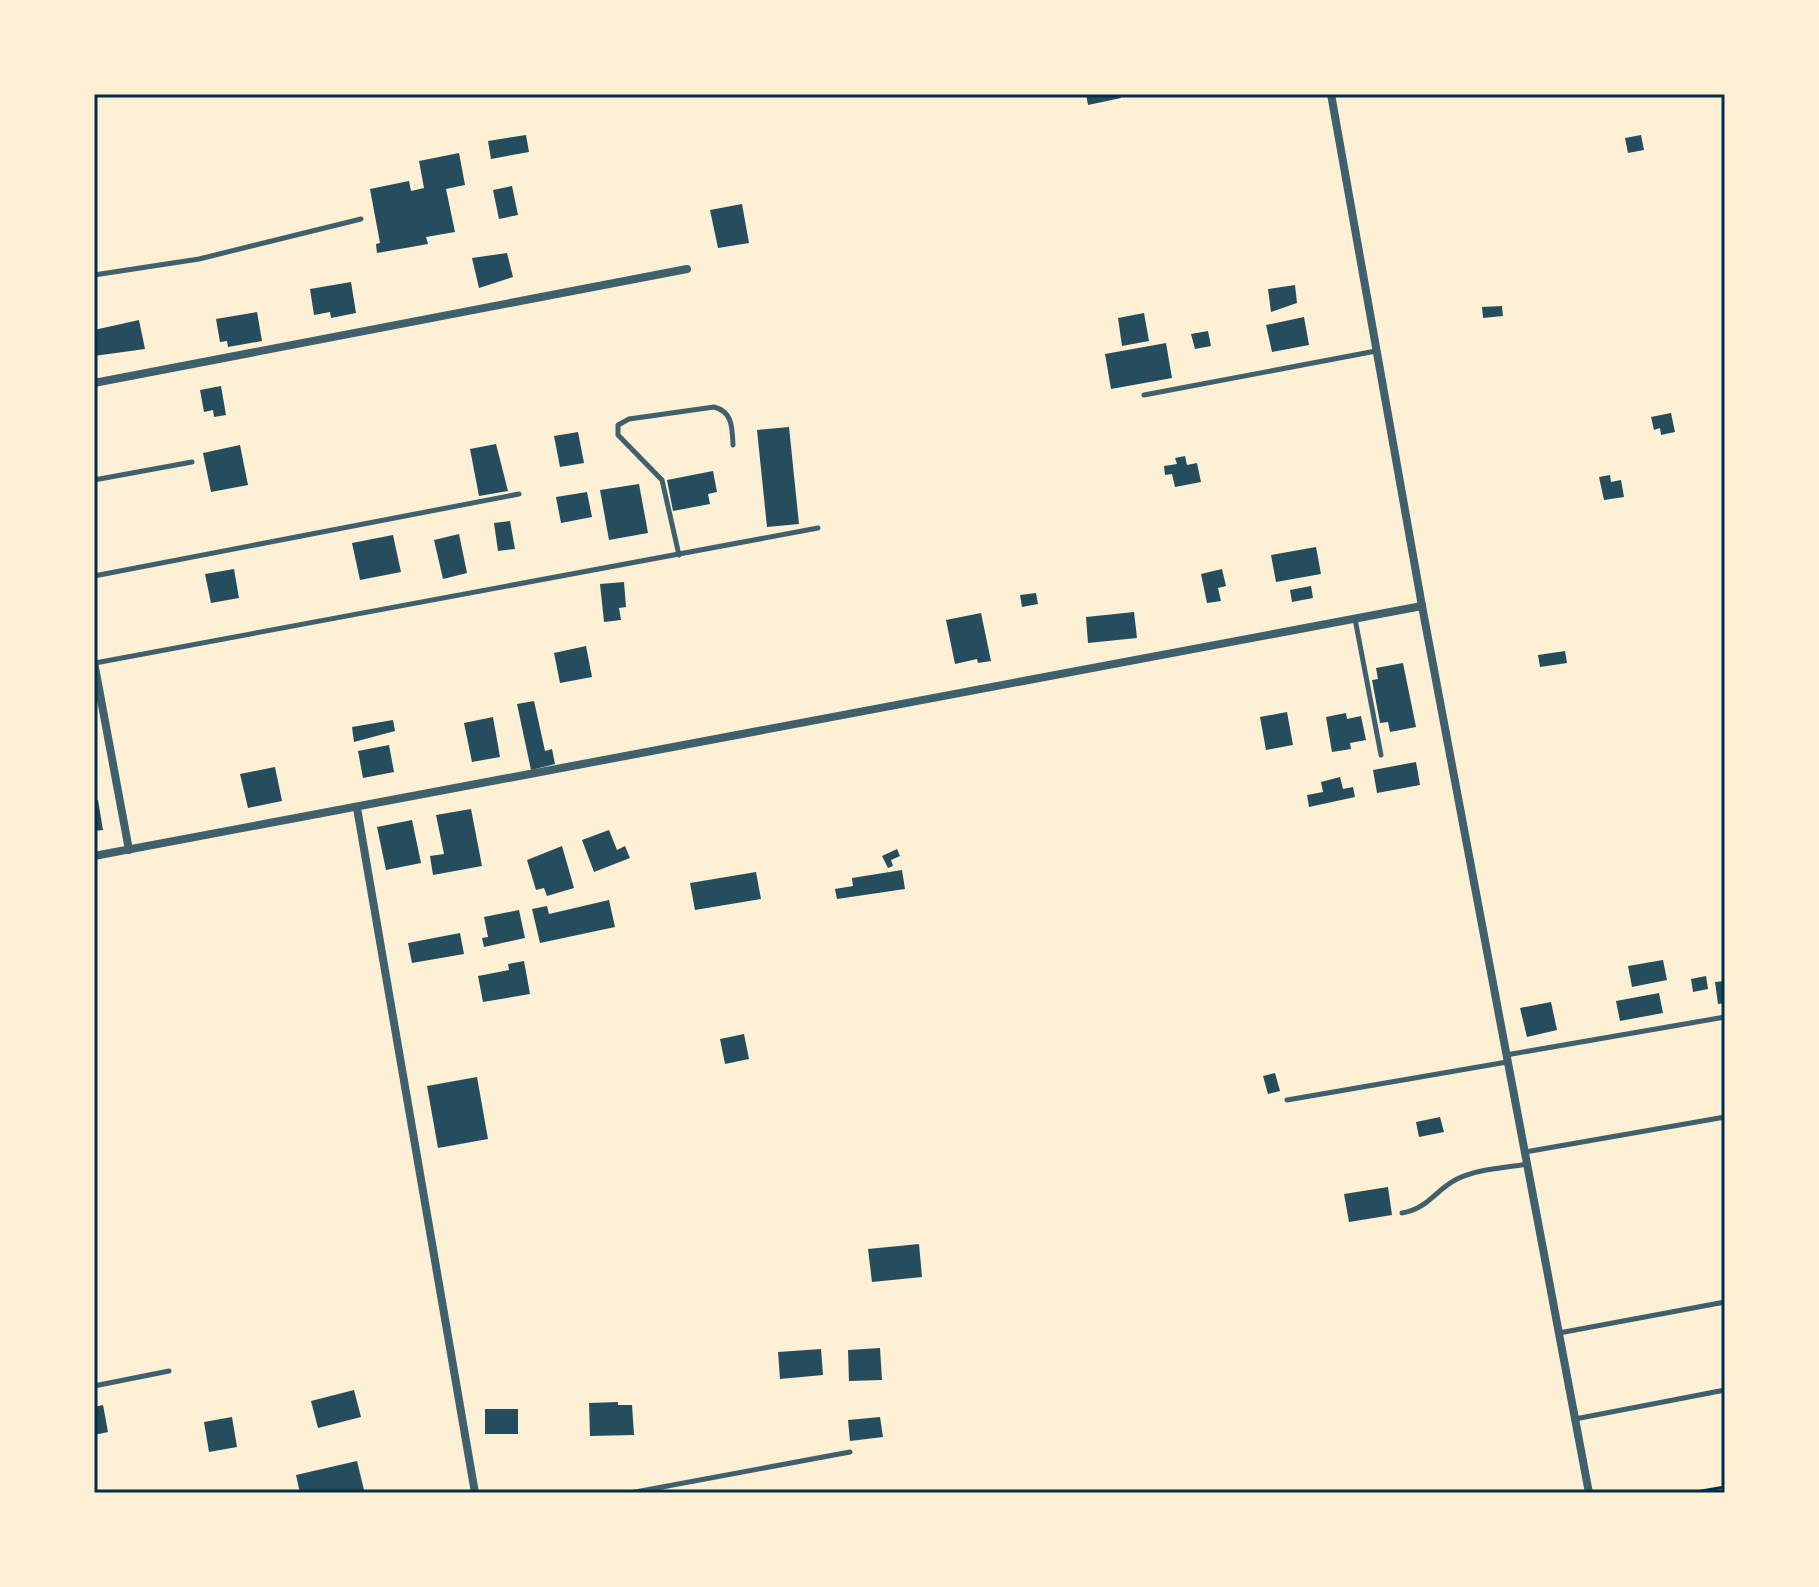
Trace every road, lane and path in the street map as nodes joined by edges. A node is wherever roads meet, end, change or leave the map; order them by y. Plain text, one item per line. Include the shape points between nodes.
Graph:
1 (1331, 94) edge
2 (361, 219) dead end
3 (687, 269) dead end
4 (94, 275) edge
5 (1376, 351) junction
6 (94, 383) edge
7 (1144, 395) dead end
8 (733, 445) dead end
9 (192, 462) dead end
10 (94, 480) edge
11 (519, 494) dead end
12 (818, 528) dead end
13 (679, 555) junction
14 (94, 576) edge
15 (1422, 606) junction
16 (1355, 619) junction
17 (94, 663) edge
18 (1381, 755) dead end
19 (357, 808) junction
20 (129, 850) junction
21 (94, 856) edge
22 (1725, 1017) edge
23 (1507, 1059) junction
24 (1287, 1100) dead end
25 (1725, 1117) edge
26 (1525, 1152) junction
27 (1527, 1164) junction
28 (1402, 1213) dead end
29 (1725, 1302) edge
30 (1559, 1333) junction
31 (169, 1371) dead end
32 (94, 1386) edge
33 (1725, 1390) edge
34 (1575, 1419) junction
35 (850, 1452) dead end
36 (1725, 1487) edge
37 (475, 1493) edge
38 (630, 1493) edge
39 (1589, 1493) edge
40 (1690, 1493) edge

1 - 5 street
2 - 4 lane via 199,259
3 - 6 street
5 - 7 lane
5 - 15 street
8 - 13 lane via 730,420 714,407 618,425 618,435 662,480
9 - 10 lane
11 - 14 lane
12 - 13 lane
13 - 17 lane
15 - 16 street
15 - 23 street
16 - 18 lane
16 - 19 street
17 - 20 street
19 - 20 street
19 - 37 street
20 - 21 street
22 - 23 lane
23 - 24 lane
23 - 26 street
25 - 26 lane
26 - 27 street
27 - 28 lane via 1464,1176 1424,1207
27 - 30 street
29 - 30 lane
30 - 34 street
31 - 32 lane
33 - 34 lane
34 - 39 street
35 - 38 lane
36 - 40 path

